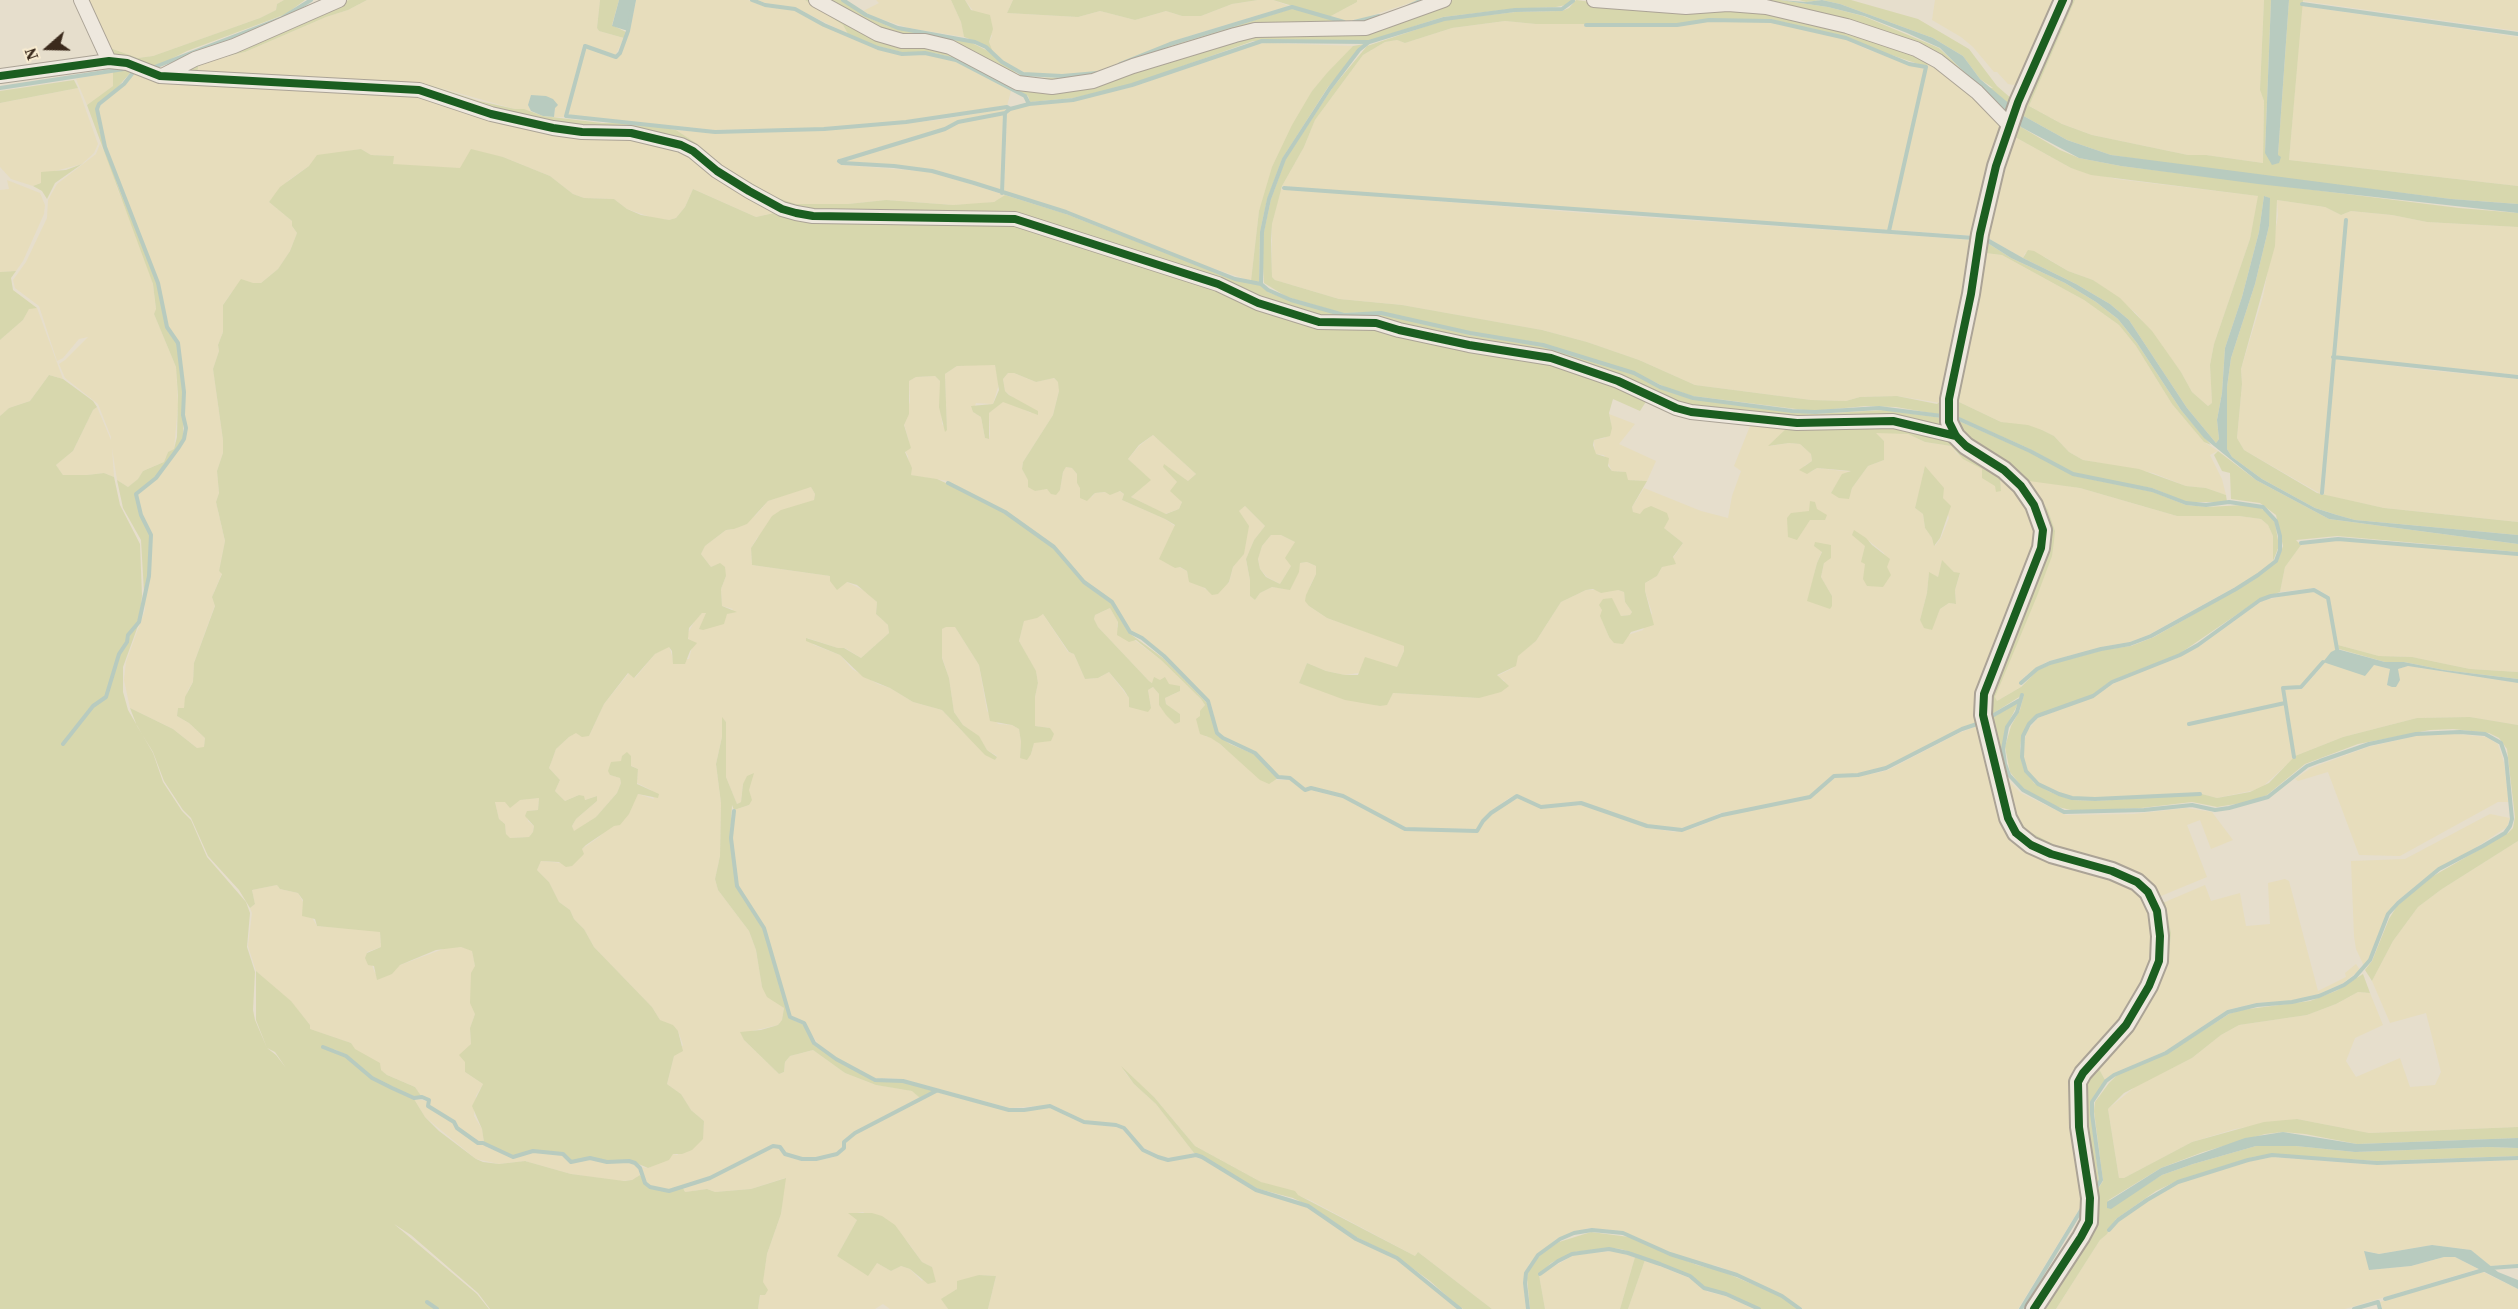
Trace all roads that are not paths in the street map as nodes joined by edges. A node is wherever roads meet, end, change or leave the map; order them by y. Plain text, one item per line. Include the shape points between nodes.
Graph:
1 (81, 0) edge
2 (339, 0) edge
3 (816, 0) edge
4 (1444, 0) edge
5 (1594, 0) edge
6 (2063, 0) edge
7 (110, 61) junction
8 (0, 76) edge
9 (160, 76) junction
10 (2009, 124) junction
11 (1956, 436) junction
12 (2034, 1309) edge

1 - 7 street
2 - 9 street
3 - 4 street via 878,34 950,47 1018,83 1052,87 1094,81 1255,30 1366,28
5 - 10 street via 1686,7 1766,7 1847,26 1916,49 1938,61
6 - 10 street
7 - 8 street
7 - 9 street
9 - 11 street via 419,90 491,114 553,128 660,138 693,151 748,191 796,213 1015,219 1218,284 1257,303 1319,322 1376,323 1469,345 1551,358 1691,412 1797,423 1893,421
10 - 11 street via 1980,234 1948,399 1948,422
11 - 12 street via 2021,486 2034,505 2043,530 2041,548 1984,694 1983,715 2008,818 2016,833 2031,845 2137,882 2148,892 2157,911 2160,936 2159,961 2149,986 2126,1025 2082,1072 2078,1082 2089,1222

